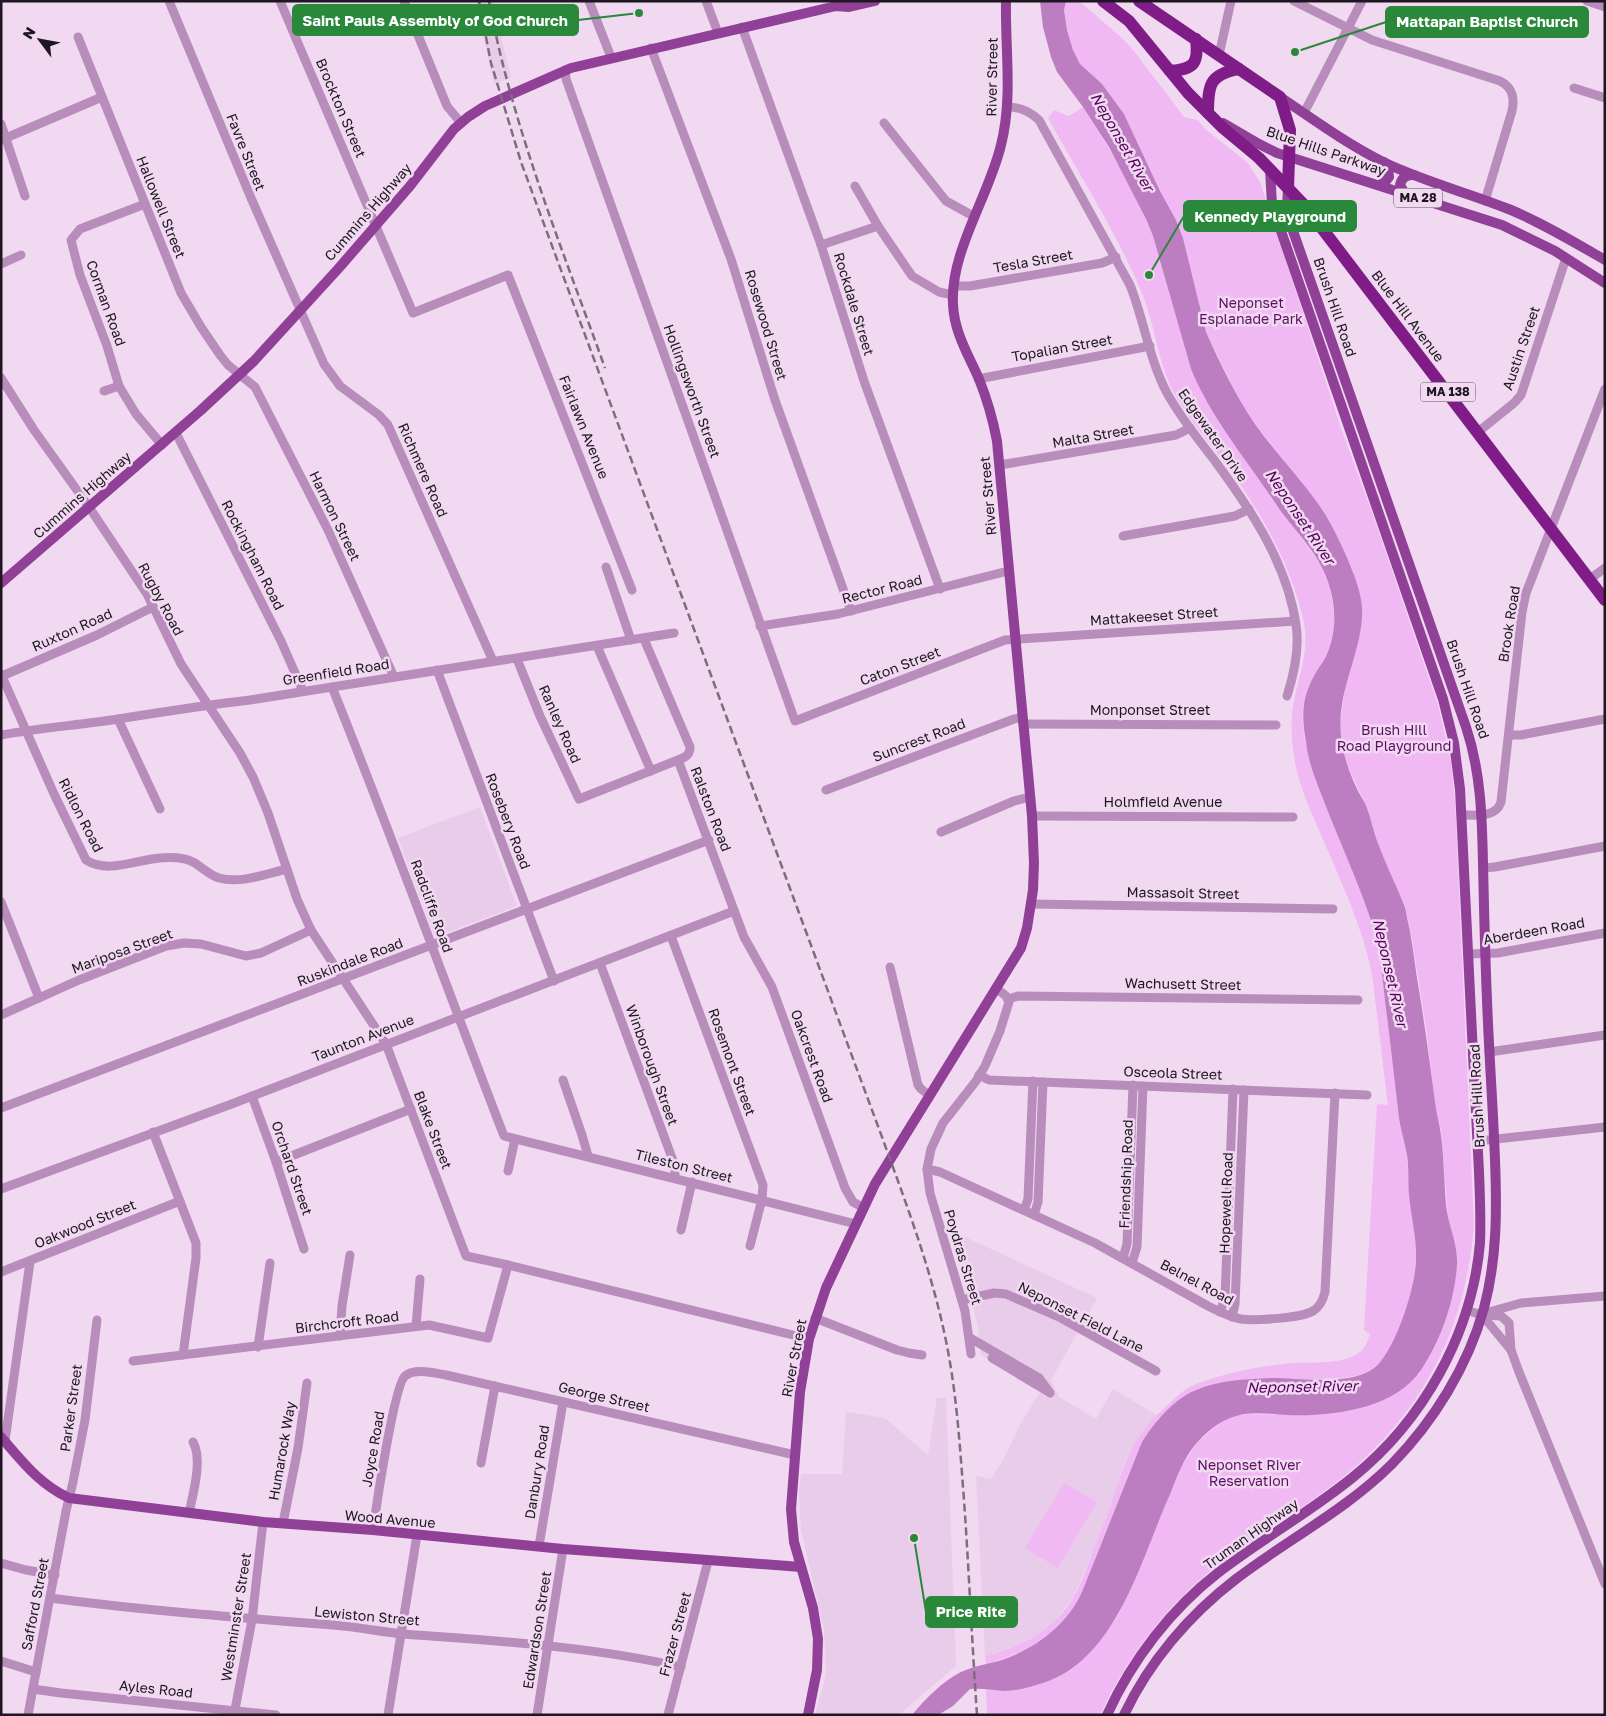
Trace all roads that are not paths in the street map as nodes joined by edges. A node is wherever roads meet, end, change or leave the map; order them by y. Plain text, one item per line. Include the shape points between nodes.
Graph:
1 (169, 1) edge
2 (280, 1) edge
3 (404, 1) edge
4 (588, 1) edge
5 (706, 1) edge
6 (876, 1) edge
7 (1103, 1) edge
8 (1139, 1) edge
9 (1231, 1) edge
10 (1294, 1) edge
11 (1362, 1) edge
12 (1587, 1) edge
13 (838, 3) edge
14 (1005, 4) edge
15 (1605, 7) edge
16 (742, 27) junction
17 (1348, 28) junction
18 (718, 33) junction
19 (78, 37) dead end
20 (1196, 39) junction
21 (651, 48) junction
22 (1219, 55) junction
23 (611, 57) junction
24 (1239, 69) junction
25 (565, 70) junction
26 (1170, 71) junction
27 (1574, 88) dead end
28 (102, 97) junction
29 (1280, 97) junction
30 (1605, 98) edge
31 (1007, 108) junction
32 (1208, 113) junction
33 (1304, 114) junction
34 (461, 123) junction
35 (884, 123) dead end
36 (1, 124) edge
37 (4, 139) edge
38 (1290, 156) junction
39 (1384, 162) junction
40 (1270, 169) junction
41 (1415, 175) junction
42 (1378, 185) junction
43 (855, 186) dead end
44 (1288, 188) junction
45 (1405, 194) junction
46 (25, 196) dead end
47 (1485, 200) junction
48 (144, 204) junction
49 (975, 217) junction
50 (375, 226) junction
51 (878, 226) junction
52 (821, 245) junction
53 (1585, 248) junction
54 (1605, 252) edge
55 (21, 255) dead end
56 (1116, 257) junction
57 (1566, 258) junction
58 (1605, 260) edge
59 (1, 264) edge
60 (1584, 270) junction
61 (508, 275) joint
62 (1605, 276) edge
63 (1605, 283) edge
64 (953, 291) junction
65 (300, 312) junction
66 (1150, 346) junction
67 (241, 374) junction
68 (1, 378) edge
69 (978, 379) junction
70 (119, 386) junction
71 (1605, 388) edge
72 (104, 391) dead end
73 (1190, 428) junction
74 (176, 432) junction
75 (1478, 432) junction
76 (162, 445) junction
77 (1000, 466) junction
78 (89, 507) junction
79 (1249, 509) junction
80 (1551, 528) junction
81 (1123, 536) dead end
82 (1404, 548) junction
83 (1392, 552) junction
84 (606, 567) dead end
85 (1605, 568) edge
86 (1008, 571) junction
87 (1590, 579) junction
88 (1, 583) edge
89 (940, 588) junction
90 (632, 590) dead end
91 (1605, 600) edge
92 (152, 607) junction
93 (851, 611) junction
94 (1295, 621) junction
95 (760, 626) junction
96 (674, 633) dead end
97 (1015, 638) junction
98 (644, 639) junction
99 (631, 640) junction
100 (597, 646) junction
101 (517, 659) junction
102 (493, 661) junction
103 (437, 670) junction
104 (2, 675) edge
105 (394, 677) junction
106 (332, 687) junction
107 (303, 691) junction
108 (1287, 696) dead end
109 (207, 705) junction
110 (118, 719) junction
111 (1605, 719) edge
112 (1023, 720) junction
113 (795, 721) joint
114 (1276, 725) dead end
115 (26, 730) junction
116 (1, 735) edge
117 (1509, 735) junction
118 (678, 760) junction
119 (651, 771) junction
120 (826, 790) dead end
121 (1030, 797) junction
122 (160, 809) dead end
123 (1462, 815) junction
124 (1482, 815) junction
125 (1032, 816) junction
126 (1293, 817) dead end
127 (941, 832) dead end
128 (709, 840) junction
129 (1605, 846) edge
130 (1483, 868) junction
131 (286, 869) junction
132 (1, 902) edge
133 (1032, 904) junction
134 (527, 909) junction
135 (1333, 909) dead end
136 (734, 912) junction
137 (311, 930) junction
138 (1605, 933) edge
139 (671, 936) junction
140 (431, 946) junction
141 (1468, 954) junction
142 (1485, 954) junction
143 (600, 963) junction
144 (890, 967) dead end
145 (344, 978) junction
146 (554, 981) junction
147 (996, 988) junction
148 (39, 998) junction
149 (1008, 999) junction
150 (1358, 1000) dead end
151 (1, 1015) edge
152 (458, 1016) junction
153 (1605, 1035) edge
154 (386, 1044) junction
155 (1489, 1052) junction
156 (979, 1076) junction
157 (563, 1080) dead end
158 (1033, 1081) junction
159 (1043, 1082) junction
160 (1133, 1085) junction
161 (1143, 1086) junction
162 (1233, 1089) junction
163 (1244, 1090) junction
164 (1335, 1093) junction
165 (929, 1095) junction
166 (1367, 1095) dead end
167 (252, 1096) junction
168 (1, 1108) edge
169 (411, 1109) junction
170 (1605, 1127) edge
171 (152, 1132) junction
172 (504, 1136) joint
173 (516, 1139) junction
174 (1494, 1140) junction
175 (1478, 1141) junction
176 (588, 1156) junction
177 (276, 1162) junction
178 (927, 1168) junction
179 (508, 1171) dead end
180 (675, 1178) junction
181 (692, 1182) junction
182 (1, 1189) edge
183 (762, 1199) junction
184 (180, 1201) junction
185 (864, 1208) junction
186 (1024, 1210) junction
187 (1034, 1215) junction
188 (856, 1224) junction
189 (681, 1230) dead end
190 (750, 1246) dead end
191 (304, 1249) dead end
192 (350, 1255) dead end
193 (1123, 1258) junction
194 (30, 1262) junction
195 (270, 1263) dead end
196 (1132, 1263) junction
197 (508, 1264) junction
198 (1, 1272) edge
199 (420, 1279) dead end
200 (1605, 1296) edge
201 (962, 1300) junction
202 (1466, 1310) junction
203 (1220, 1312) junction
204 (1482, 1315) junction
205 (1232, 1316) junction
206 (815, 1318) junction
207 (97, 1320) dead end
208 (416, 1326) junction
209 (340, 1336) junction
210 (809, 1339) junction
211 (970, 1346) junction
212 (258, 1347) junction
213 (1511, 1350) junction
214 (183, 1355) junction
215 (922, 1355) dead end
216 (133, 1362) dead end
217 (1156, 1372) dead end
218 (407, 1374) joint
219 (307, 1383) dead end
220 (495, 1386) junction
221 (563, 1402) junction
222 (3, 1439) edge
223 (193, 1442) dead end
224 (794, 1455) junction
225 (481, 1463) dead end
226 (69, 1498) junction
227 (190, 1513) junction
228 (263, 1522) junction
229 (283, 1523) junction
230 (373, 1530) junction
231 (417, 1536) junction
232 (539, 1546) junction
233 (563, 1549) junction
234 (708, 1561) junction
235 (1, 1563) edge
236 (801, 1567) junction
237 (55, 1575) junction
238 (1211, 1578) junction
239 (1605, 1584) edge
240 (1221, 1590) junction
241 (50, 1598) junction
242 (252, 1620) junction
243 (401, 1633) junction
244 (548, 1646) junction
245 (1, 1661) edge
246 (681, 1667) junction
247 (36, 1672) junction
248 (33, 1689) junction
249 (234, 1713) edge
250 (28, 1715) edge
251 (276, 1715) edge
252 (388, 1715) edge
253 (537, 1715) edge
254 (668, 1715) edge
255 (808, 1715) edge
256 (1107, 1715) edge
257 (1124, 1715) edge

1 - 65 street, Favre Street
2 - 50 street, Brockton Street
3 - 34 street via 448,106
4 - 23 street
5 - 18 street
6 - 13 main road, Cummins Highway via 849,7
7 - 26 highway, Blue Hills Parkway / MA 28 via 1134,26
8 - 20 highway, Blue Hills Parkway / MA 28
9 - 22 street
10 - 17 street
11 - 17 street
12 - 15 street
13 - 16 main road, Cummins Highway
14 - 31 main road, River Street
16 - 18 main road, Cummins Highway
16 - 52 street, Rockdale Street
17 - 33 street
17 - 47 street via 1372,40 1500,81 1509,88 1513,98 1512,110
18 - 21 main road, Cummins Highway
19 - 28 street, Hallowell Street
20 - 22 highway, Blue Hills Parkway / MA 28
20 - 26 highway via 1197,57 1193,64 1187,69
21 - 23 main road, Cummins Highway
21 - 93 street, Rosewood Street via 731,259 775,400
22 - 24 highway, Blue Hills Parkway / MA 28
23 - 25 main road, Cummins Highway
24 - 29 highway, Blue Hills Parkway / MA 28
24 - 32 highway via 1223,72 1212,81 1208,92
25 - 34 main road, Cummins Highway via 489,104
25 - 95 street, Hollingsworth Street
26 - 32 highway, Blue Hills Parkway / MA 28
27 - 30 street
28 - 37 street
28 - 48 street, Hallowell Street
29 - 33 main road, Blue Hills Parkway / MA 28
29 - 38 highway, Brush Hill Road via 1289,125
31 - 49 main road, River Street via 999,155
31 - 56 street, Edgewater Drive via 1019,108 1039,120
32 - 38 main road, Blue Hills Parkway / MA 28 via 1259,144
32 - 40 highway, Blue Hill Avenue / MA 138
33 - 39 main road, Blue Hills Parkway / MA 28
34 - 50 main road, Cummins Highway
35 - 49 street via 946,201
36 - 37 street
37 - 46 street
38 - 42 main road, Blue Hills Parkway / MA 28
38 - 44 highway, Brush Hill Road
39 - 41 main road, Blue Hills Parkway / MA 28
39 - 42 main road via 1389,177
40 - 44 highway, Blue Hill Avenue / MA 138
40 - 83 main road, Brush Hill Road via 1272,205
41 - 45 main road via 1402,179 1400,185
41 - 47 main road, Blue Hills Parkway / MA 28
42 - 45 main road, Blue Hills Parkway / MA 28
43 - 51 street
44 - 75 highway, Blue Hill Avenue / MA 138
44 - 82 main road, Brush Hill Road via 1287,208 1293,231
45 - 57 main road, Blue Hills Parkway / MA 28 via 1502,225
47 - 53 main road, Blue Hills Parkway / MA 28 via 1537,222
48 - 67 street, Hallowell Street via 181,293 220,355
48 - 70 street, Corman Road via 80,229 71,240 80,276
49 - 64 main road, River Street
50 - 61 street, Brockton Street via 413,313
50 - 65 main road, Cummins Highway
51 - 52 street
51 - 64 street via 912,276 938,292
52 - 89 street, Rockdale Street via 864,381
53 - 54 main road, MA 28
53 - 58 main road, Blue Hills Parkway
55 - 59 street
56 - 64 street, Tesla Street via 1102,263
56 - 66 street, Edgewater Drive via 1137,303
57 - 60 main road, Blue Hills Parkway / MA 28
57 - 75 street, Austin Street via 1521,395
60 - 62 main road, MA 28
60 - 63 main road, Blue Hills Parkway
61 - 90 street, Fairlawn Avenue
64 - 69 main road, River Street via 958,335
65 - 67 main road, Cummins Highway
65 - 102 street, Richmere Road via 332,377 388,425
66 - 69 street, Topalian Street
66 - 73 street, Edgewater Drive via 1162,383
67 - 74 main road, Cummins Highway
67 - 105 street, Harmon Street via 255,386 328,530
68 - 78 street, Rugby Road
69 - 77 main road, River Street via 992,419
70 - 72 street
70 - 76 street, Corman Road via 136,414
71 - 80 street, Brook Road
73 - 77 street, Malta Street via 1176,435
73 - 79 street, Edgewater Drive
74 - 76 main road, Cummins Highway
74 - 107 street, Rockingham Road
75 - 80 highway, Blue Hill Avenue / MA 138
76 - 78 main road, Cummins Highway
77 - 86 main road, River Street
78 - 88 main road, Cummins Highway
78 - 92 street, Rugby Road via 142,586
79 - 81 street via 1235,516
79 - 94 street, Edgewater Drive via 1279,565
80 - 87 highway, Blue Hill Avenue / MA 138
80 - 117 street, Brook Road via 1524,604
82 - 83 main road
82 - 124 main road, Brush Hill Road via 1471,743
83 - 123 main road, Brush Hill Road via 1447,714 1459,774
84 - 99 street
85 - 87 street
86 - 89 street, Rector Road
86 - 97 main road, River Street
87 - 91 highway, Blue Hill Avenue / MA 138
89 - 93 street, Rector Road
92 - 104 street, Ruxton Road via 97,635
92 - 109 street, Rugby Road via 181,664
93 - 95 street, Rector Road
94 - 97 street, Mattakeeset Street
94 - 108 street, Edgewater Drive via 1295,661
95 - 113 street, Hollingsworth Street
96 - 98 street, Greenfield Road
97 - 112 main road, River Street
97 - 113 street, Caton Street
98 - 99 street, Greenfield Road
98 - 118 street, Ralston Road via 690,746 688,755
99 - 100 street, Greenfield Road
100 - 101 street, Greenfield Road
100 - 119 street
101 - 102 street, Greenfield Road
101 - 119 street, Ranley Road via 579,799
102 - 103 street, Greenfield Road
103 - 105 street, Greenfield Road
103 - 134 street, Rosebery Road
104 - 115 street, Ridlon Road
105 - 106 street, Greenfield Road
106 - 107 street, Greenfield Road
106 - 140 street, Radcliffe Road
107 - 109 street, Greenfield Road
109 - 110 street, Greenfield Road
109 - 131 street, Blake Street via 253,777
110 - 115 street, Greenfield Road
110 - 122 street
111 - 117 street
112 - 114 street, Monponset Street
112 - 120 street, Suncrest Road via 1014,718
112 - 121 main road, River Street
115 - 116 street, Greenfield Road
115 - 131 street, Ridlon Road via 86,860 94,865 109,868 152,859 182,858 218,878 233,880
117 - 124 street, Brook Road via 1501,802 1495,812
118 - 119 street
118 - 128 street, Ralston Road
121 - 125 main road, River Street
121 - 127 street
123 - 124 street
123 - 141 main road, Brush Hill Road
124 - 130 main road, Brush Hill Road
125 - 126 street, Holmfield Avenue
125 - 133 main road, River Street
128 - 134 street, Ruskindale Road
128 - 136 street, Ralston Road
129 - 130 street
130 - 142 main road, Brush Hill Road
131 - 137 street, Blake Street
132 - 148 street
133 - 135 street, Massasoit Street
133 - 147 main road, River Street via 1021,948
134 - 140 street, Ruskindale Road
134 - 146 street, Rosebery Road
136 - 139 street, Taunton Avenue
136 - 185 street, Oakcrest Road via 772,987 845,1188 853,1202
137 - 145 street, Blake Street
137 - 148 street, Mariposa Street via 261,953 246,956 201,944 166,946
138 - 142 street, Aberdeen Road
139 - 143 street, Taunton Avenue
139 - 183 street, Rosemont Street via 761,1181
140 - 145 street, Ruskindale Road
140 - 152 street, Radcliffe Road
141 - 142 street, Aberdeen Road
141 - 175 main road, Brush Hill Road
142 - 155 main road, Brush Hill Road
143 - 146 street, Taunton Avenue
143 - 180 street, Winborough Street via 675,1166
144 - 165 street via 918,1085
145 - 154 street, Blake Street
145 - 168 street, Ruskindale Road
146 - 152 street, Taunton Avenue
147 - 149 street
147 - 165 main road, River Street
148 - 151 street, Mariposa Street
149 - 150 street, Wachusett Street via 1018,996
149 - 156 street via 1000,1031
152 - 154 street, Taunton Avenue
152 - 172 street, Radcliffe Road
153 - 155 street
154 - 167 street, Taunton Avenue
154 - 169 street, Blake Street
155 - 174 main road, Brush Hill Road
156 - 158 street, Osceola Street via 989,1080
156 - 178 street via 943,1123 931,1149
157 - 176 street
158 - 159 street, Osceola Street
158 - 186 street via 1028,1199
159 - 160 street, Osceola Street
159 - 187 street via 1038,1202
160 - 161 street, Osceola Street
160 - 193 street, Friendship Road via 1127,1244
161 - 162 street, Osceola Street
161 - 196 street, Friendship Road via 1137,1247
162 - 163 street, Osceola Street
162 - 203 street, Hopewell Road via 1224,1298
163 - 164 street, Osceola Street
163 - 205 street, Hopewell Road
164 - 166 street, Osceola Street
164 - 205 street, Belnel Road via 1323,1301 1315,1310 1300,1315 1250,1320
165 - 185 main road, River Street
167 - 171 street, Taunton Avenue
167 - 177 street, Orchard Street
169 - 177 street
169 - 197 street, Blake Street via 466,1256
170 - 174 street
171 - 182 street, Taunton Avenue
171 - 184 street
172 - 173 street, Tileston Street
173 - 176 street, Tileston Street
173 - 179 street
174 - 175 street
174 - 204 main road, Brush Hill Road via 1496,1230
175 - 202 main road, Brush Hill Road via 1480,1243
176 - 180 street, Tileston Street
177 - 191 street, Orchard Street
178 - 186 street, Belnel Road
178 - 201 street, Poydras Street via 930,1193
180 - 181 street, Tileston Street
181 - 183 street, Tileston Street
181 - 189 street
183 - 188 street, Tileston Street
183 - 190 street
184 - 194 street, Oakwood Street
184 - 214 street via 196,1243
185 - 188 main road, River Street
186 - 187 street, Belnel Road
187 - 193 street, Belnel Road
188 - 206 main road, River Street
192 - 209 street
193 - 196 street, Belnel Road
194 - 198 street, Oakwood Street
194 - 222 street
195 - 212 street
196 - 203 street, Belnel Road
197 - 208 street, Birchcroft Road via 488,1338 429,1325
197 - 210 street, Blake Street
199 - 208 street
200 - 204 street via 1521,1303
201 - 211 street, Poydras Street
201 - 217 street, Neponset Field Lane via 994,1293 1006,1294 1061,1318
202 - 204 street
202 - 238 main road, Truman Highway via 1453,1346 1432,1387 1386,1447 1341,1487
203 - 205 street, Belnel Road
204 - 213 street
204 - 213 street via 1501,1316 1507,1320
204 - 240 main road, Truman Highway via 1465,1359 1446,1394 1425,1426 1395,1460 1350,1501
206 - 210 main road, River Street
206 - 215 street via 897,1350
207 - 226 street, Parker Street via 85,1420
208 - 209 street, Birchcroft Road
209 - 212 street, Birchcroft Road
210 - 224 main road, River Street
211 - 211 street via 1050,1393 1039,1378
212 - 214 street, Birchcroft Road
213 - 239 street
214 - 216 street, Birchcroft Road
218 - 220 street, George Street via 446,1375
218 - 230 street, Joyce Road via 399,1386 394,1408
219 - 229 street, Humarock Way
220 - 221 street, George Street
220 - 225 street
221 - 224 street, George Street
221 - 232 street, Danbury Road
222 - 226 main road, Wood Avenue via 38,1479
223 - 227 street via 197,1469
224 - 236 main road, River Street via 791,1517
226 - 227 main road, Wood Avenue
226 - 237 street, Safford Street
227 - 228 main road, Wood Avenue
228 - 229 main road, Wood Avenue
228 - 242 street, Westminster Street
229 - 230 main road, Wood Avenue
230 - 231 main road, Wood Avenue
231 - 232 main road, Wood Avenue
231 - 243 street
232 - 233 main road, Wood Avenue
233 - 234 main road, Wood Avenue
233 - 244 street, Edwardson Street
234 - 236 main road, Wood Avenue
234 - 246 street, Frazer Street
235 - 237 street
236 - 255 main road, River Street via 818,1639 816,1675
237 - 241 street, Safford Street
238 - 240 main road
238 - 256 main road, Truman Highway via 1153,1638
240 - 257 main road, Truman Highway via 1162,1653
241 - 242 street, Lewiston Street
241 - 247 street, Safford Street
242 - 243 street, Lewiston Street
242 - 249 street, Westminster Street
243 - 244 street, Lewiston Street
243 - 252 street
244 - 246 street, Lewiston Street via 610,1653
244 - 253 street, Edwardson Street
245 - 247 street
246 - 254 street, Frazer Street
247 - 248 street, Safford Street
248 - 249 street, Ayles Road
248 - 250 street, Safford Street
249 - 251 street, Ayles Road

